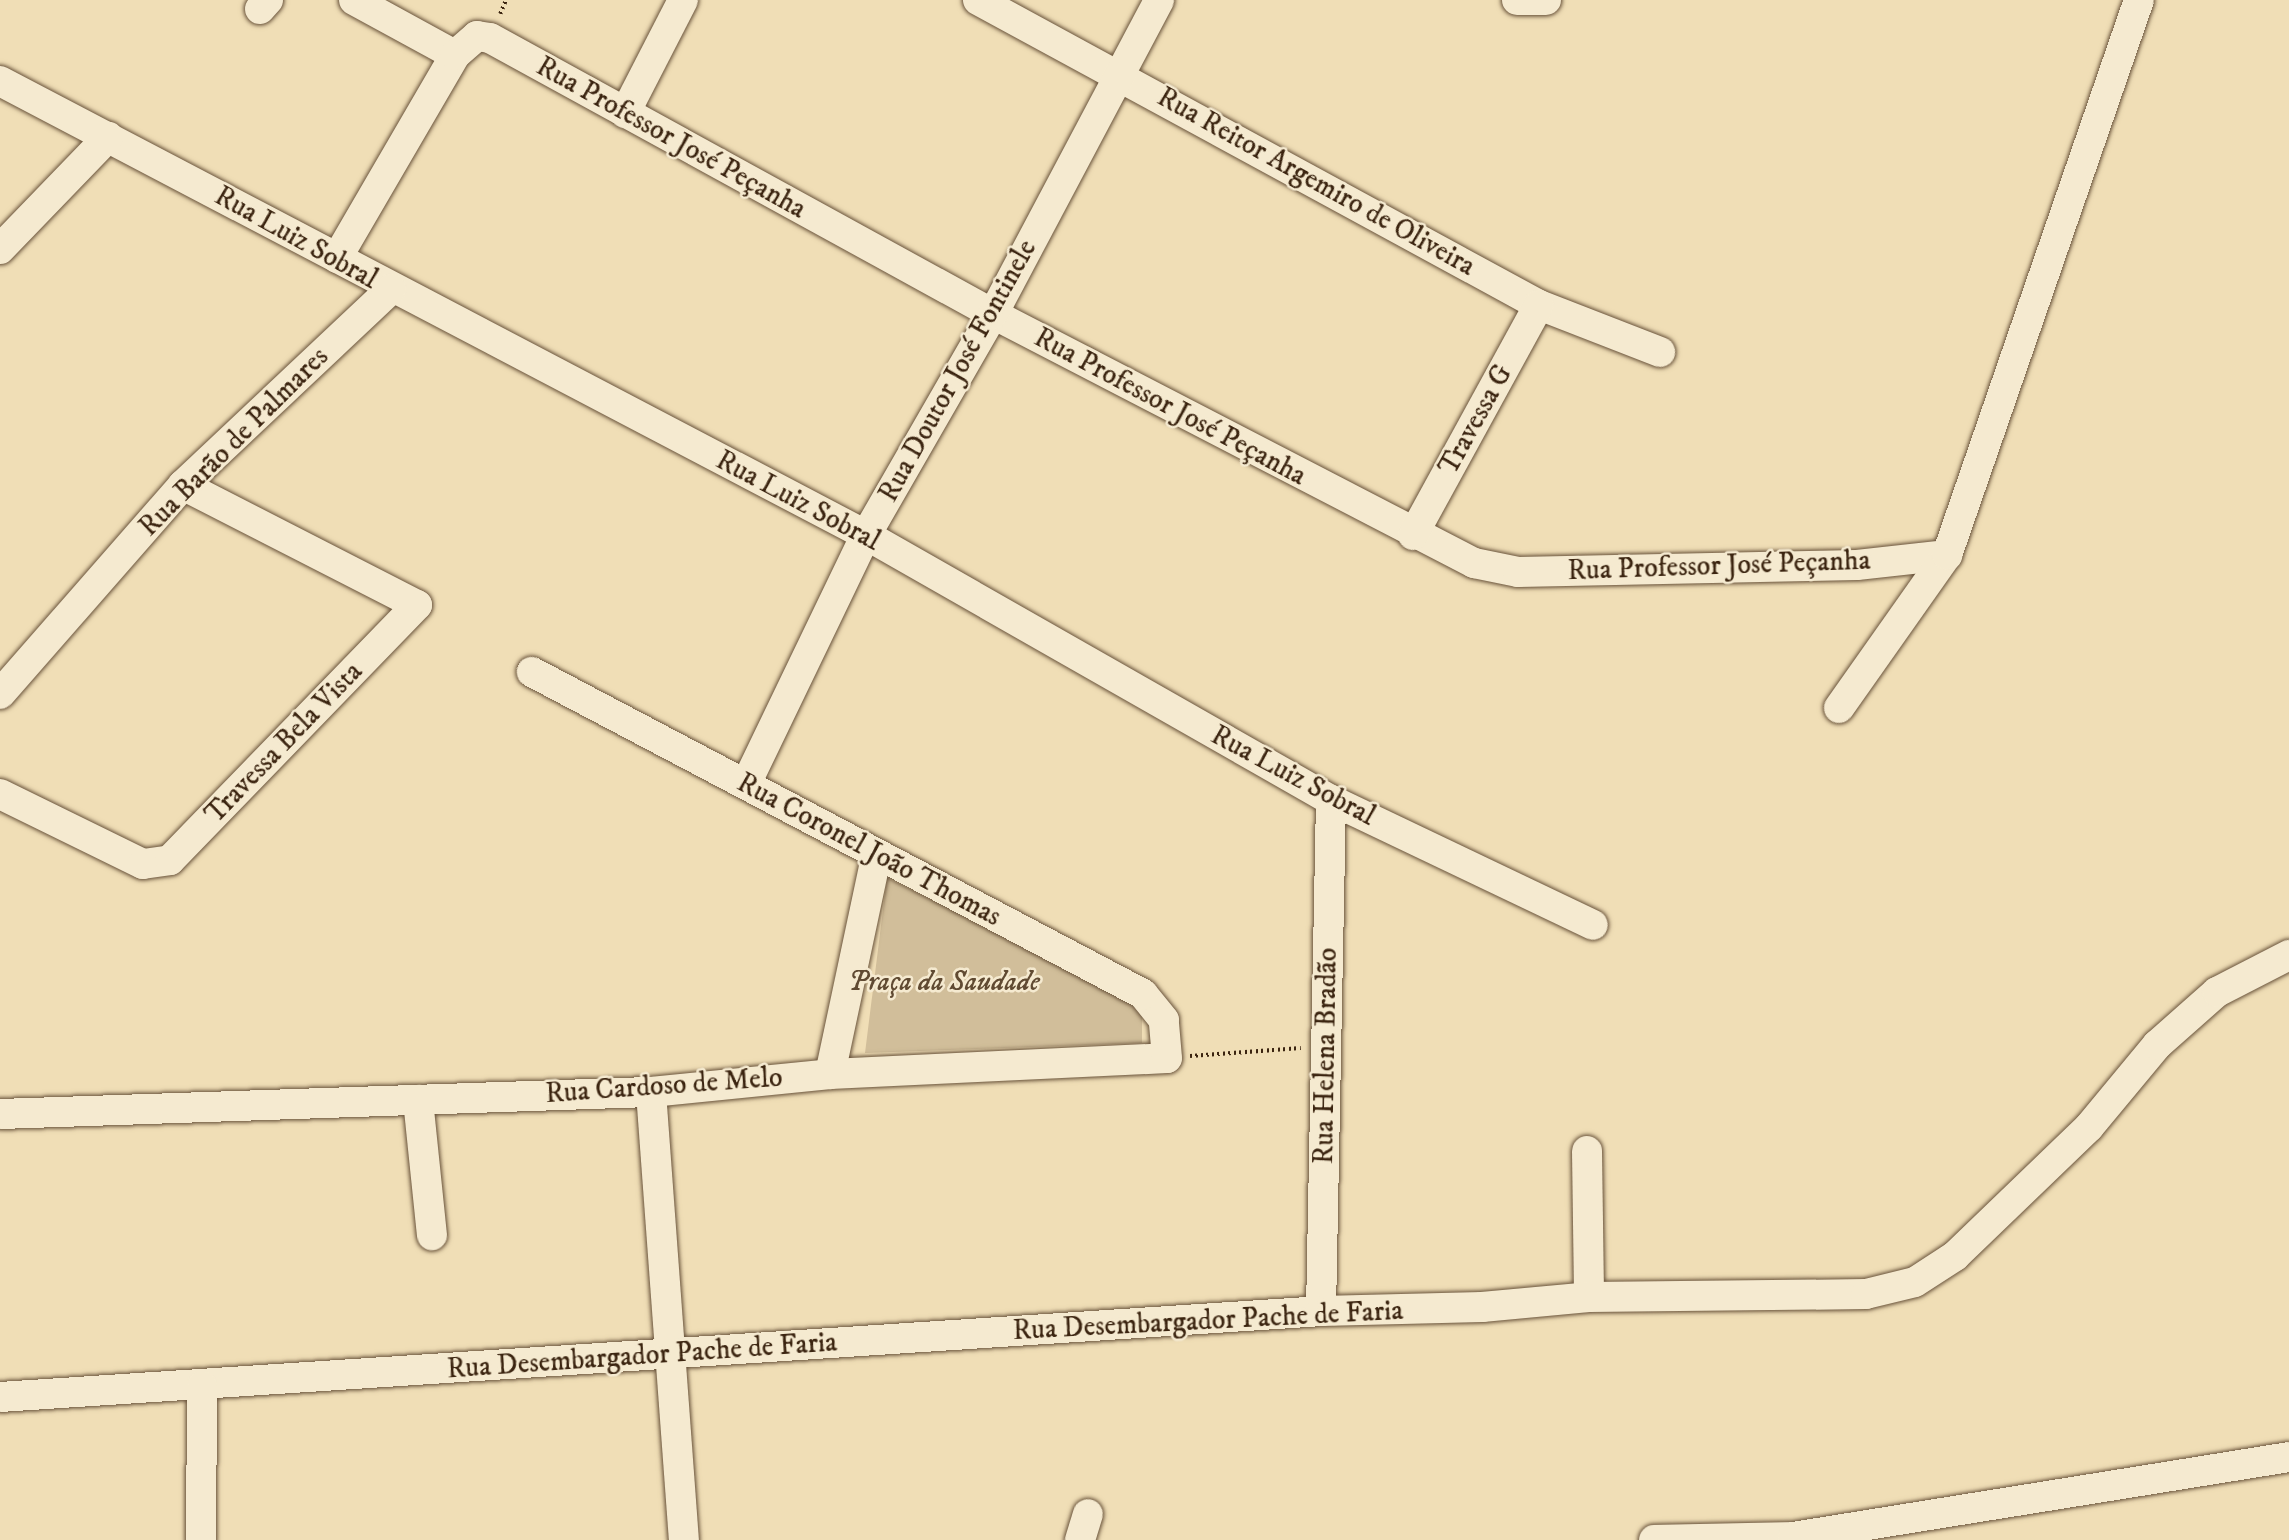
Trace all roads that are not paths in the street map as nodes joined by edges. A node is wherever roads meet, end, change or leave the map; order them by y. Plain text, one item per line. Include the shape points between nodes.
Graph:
1 (354, 0) edge
2 (682, 0) edge
3 (978, 0) edge
4 (1160, 0) edge
5 (1517, 0) edge
6 (1546, 0) edge
7 (2139, 0) edge
8 (455, 55) junction
9 (1121, 75) junction
10 (0, 81) edge
11 (625, 113) junction
12 (108, 137) junction
13 (0, 249) edge
14 (337, 258) junction
15 (391, 289) junction
16 (1539, 305) junction
17 (993, 314) junction
18 (1660, 352) dead end
19 (183, 485) junction
20 (1413, 535) junction
21 (866, 536) junction
22 (1947, 555) junction
23 (532, 672) dead end
24 (0, 694) edge
25 (1839, 708) dead end
26 (746, 784) junction
27 (0, 794) edge
28 (1331, 800) junction
29 (876, 857) junction
30 (1593, 926) dead end
31 (2289, 955) edge
32 (1167, 1058) joint
33 (830, 1074) junction
34 (651, 1092) junction
35 (418, 1100) junction
36 (0, 1114) edge
37 (1587, 1151) dead end
38 (432, 1235) dead end
39 (1590, 1297) junction
40 (1321, 1311) junction
41 (670, 1354) junction
42 (202, 1386) junction
43 (0, 1397) edge
44 (2289, 1457) edge
45 (1793, 1539) edge
46 (201, 1540) edge
47 (684, 1540) edge
48 (1654, 1540) edge

1 - 8 street
2 - 11 street
3 - 9 street, Rua Reitor Argemiro de Oliveira
4 - 9 street, Rua Doutor José Fontinele
5 - 6 street
7 - 22 street
8 - 11 street, Rua Professor José Peçanha via 477,36 490,38
8 - 14 street
9 - 16 street, Rua Reitor Argemiro de Oliveira
9 - 17 street, Rua Doutor José Fontinele
10 - 12 street, Rua Luiz Sobral
11 - 17 street, Rua Professor José Peçanha
12 - 13 street
12 - 14 street, Rua Luiz Sobral
14 - 15 street, Rua Luiz Sobral
15 - 19 street, Rua Barão de Palmares
15 - 21 street, Rua Luiz Sobral
16 - 18 street, Rua Reitor Argemiro de Oliveira
16 - 20 street, Travessa G
17 - 20 street, Rua Professor José Peçanha
17 - 21 street, Rua Doutor José Fontinele
19 - 24 street, Rua Barão de Palmares
19 - 27 street, Travessa Bela Vista via 417,605 170,860 143,864
20 - 22 street, Rua Professor José Peçanha via 1474,563 1518,572 1857,565
21 - 26 street, Rua Doutor José Fontinele
21 - 28 street, Rua Luiz Sobral
22 - 25 street
23 - 26 street, Rua Coronel João Thomas
26 - 29 street, Rua Coronel João Thomas
28 - 30 street, Rua Luiz Sobral
28 - 40 street, Rua Helena Bradão
29 - 32 street, Rua Coronel João Thomas via 1143,994 1164,1020
29 - 33 street
31 - 39 street, Rua Desembargador Pache de Faria via 2217,992 2157,1045 2089,1127 1955,1256 1915,1282 1866,1294
32 - 33 street, Rua Cardoso de Melo
33 - 34 street, Rua Cardoso de Melo
34 - 35 street, Rua Cardoso de Melo
34 - 41 street
35 - 36 street, Rua Cardoso de Melo
35 - 38 street
37 - 39 street
39 - 40 street, Rua Desembargador Pache de Faria via 1482,1307
40 - 41 street, Rua Desembargador Pache de Faria
41 - 42 street, Rua Desembargador Pache de Faria
41 - 47 street
42 - 43 street, Rua Desembargador Pache de Faria
42 - 46 street
44 - 45 street
45 - 48 street

